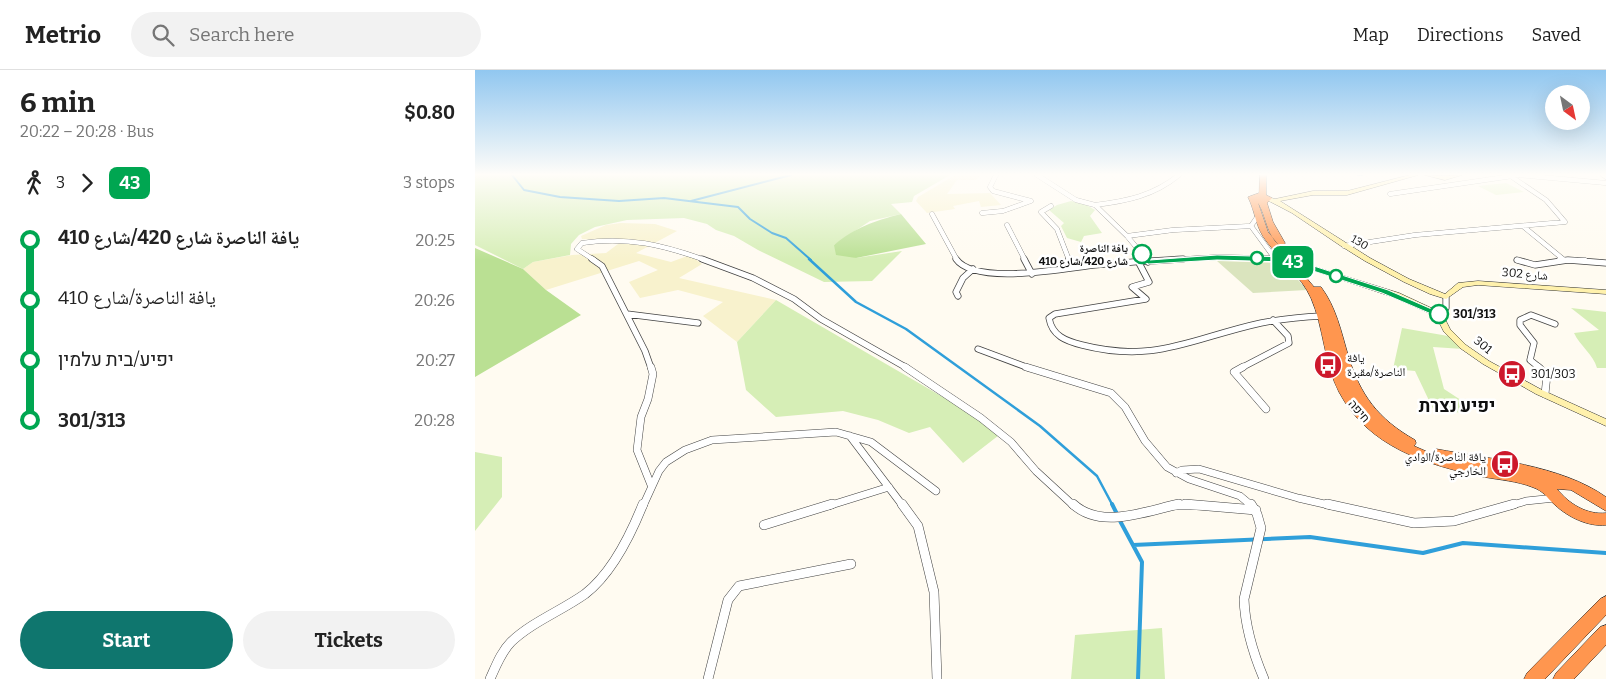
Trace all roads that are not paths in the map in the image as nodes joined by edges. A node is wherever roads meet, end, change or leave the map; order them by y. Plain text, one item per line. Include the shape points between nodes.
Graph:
1 (1023, 203) edge
2 (1089, 203) edge
3 (1106, 203) edge
4 (1260, 203) edge
5 (1263, 203) edge
6 (1282, 203) edge
7 (1549, 203) edge
8 (1095, 205) junction
9 (1051, 206) dead end
10 (982, 213) dead end
11 (932, 214) dead end
12 (1257, 216) junction
13 (1007, 225) dead end
14 (1251, 226) junction
15 (1524, 226) junction
16 (1127, 236) junction
17 (1344, 246) junction
18 (1272, 258) junction
19 (1563, 259) junction
20 (1517, 260) dead end
21 (1291, 261) junction
22 (1148, 262) junction
23 (1139, 263) junction
24 (1606, 263) edge
25 (1072, 267) junction
26 (973, 269) junction
27 (1032, 274) junction
28 (1606, 292) edge
29 (959, 296) dead end
30 (1446, 296) junction
31 (627, 314) junction
32 (1439, 314) junction
33 (1322, 316) junction
34 (1273, 320) junction
35 (698, 323) dead end
36 (1555, 324) dead end
37 (978, 349) dead end
38 (1545, 394) junction
39 (1266, 409) dead end
40 (1606, 423) edge
41 (849, 435) junction
42 (1176, 473) junction
43 (651, 484) junction
44 (889, 487) junction
45 (1555, 489) junction
46 (936, 492) dead end
47 (1606, 505) edge
48 (1255, 510) junction
49 (1600, 518) edge
50 (764, 525) dead end
51 (1606, 529) edge
52 (851, 564) dead end
53 (1606, 604) edge
54 (1606, 633) edge
55 (490, 679) edge
56 (708, 679) edge
57 (937, 679) edge
58 (1264, 679) edge
59 (1533, 679) edge
60 (1562, 679) edge

1 - 10 street
2 - 8 street
3 - 8 street
4 - 12 highway, חיפה
5 - 21 highway, חיפה via 1275,236
6 - 17 street, 130
7 - 15 street via 1565,222
8 - 16 street
9 - 25 street via 1041,212 1057,229
11 - 26 street via 956,259
12 - 14 street
12 - 21 highway, חיפה via 1264,233
13 - 27 street
14 - 16 street
14 - 18 street
15 - 17 street via 1415,235
15 - 19 street
16 - 22 street
17 - 30 street, 130 via 1424,288
18 - 21 street
18 - 22 street via 1217,257
19 - 20 street via 1545,265 1525,264
19 - 24 street
21 - 32 street via 1396,295
21 - 33 highway, חיפה via 1311,289
21 - 45 highway, חיפה via 1328,303 1345,367 1356,393 1379,420 1402,438 1438,454 1538,473
22 - 23 street
23 - 25 street
23 - 34 street via 1149,282 1133,287 1146,299 1055,314 1049,318 1053,332 1086,347 1138,354 1183,346
25 - 27 street
26 - 27 street
26 - 29 street via 963,278 956,292
28 - 30 street, شارع 302 via 1478,283 1461,285
30 - 32 street via 1446,308
31 - 35 street
31 - 43 street via 653,374 641,417 637,450
31 - 48 street via 602,266 577,249 581,243 621,241 666,246 753,278 794,299 981,418 1011,442 1036,471 1080,511 1090,516 1107,518 1181,504
32 - 38 street, 301 via 1447,330 1480,359
33 - 34 street
33 - 45 highway, חיפה via 1334,366 1353,407 1395,443 1442,463 1531,480
34 - 39 street via 1288,336 1289,343 1234,372
36 - 38 street via 1531,315 1520,320 1533,343 1530,360 1547,375
37 - 42 street via 1117,397 1149,448
38 - 40 street, 301
41 - 43 street via 837,432 712,440 677,454 666,462
41 - 44 street
41 - 46 street via 871,442
42 - 45 street via 1199,469 1298,498 1414,523 1454,521 1526,501
42 - 48 street via 1189,480 1233,491
43 - 55 street via 628,541 598,580 586,593 510,643
44 - 50 street
44 - 57 street via 918,526 934,592
45 - 47 highway via 1580,488
45 - 49 highway via 1579,513
48 - 58 street via 1261,528 1244,611 1249,637
49 - 51 highway
52 - 56 street via 739,586 729,600
53 - 59 highway
54 - 60 highway

